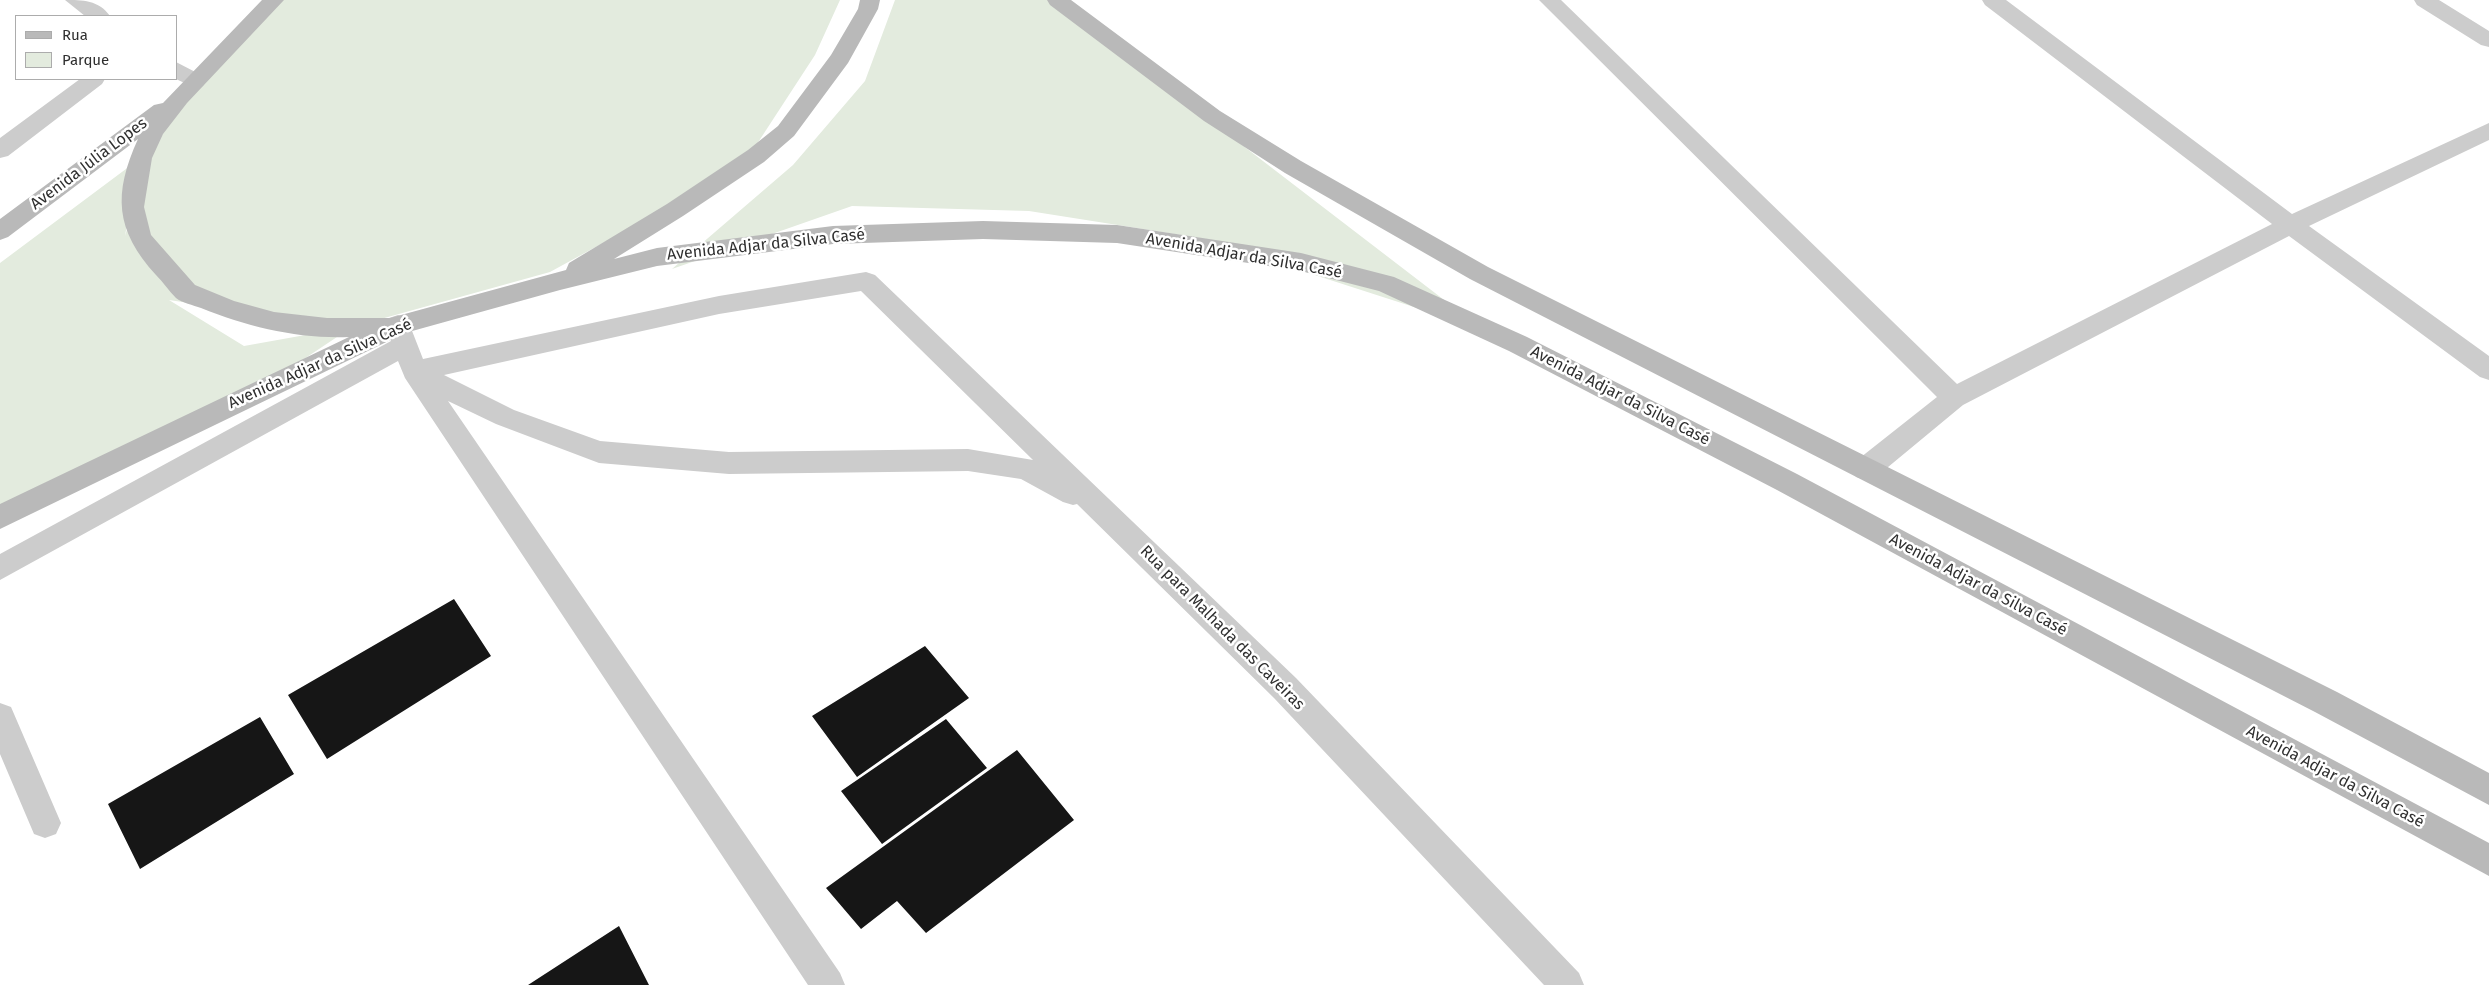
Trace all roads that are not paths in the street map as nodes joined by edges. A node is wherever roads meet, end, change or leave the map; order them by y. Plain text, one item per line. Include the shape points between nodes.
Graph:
1 (75, 0) edge
2 (274, 0) edge
3 (870, 0) edge
4 (1057, 0) edge
5 (1549, 0) edge
6 (1992, 0) edge
7 (2424, 0) edge
8 (98, 15) edge
9 (2489, 40) edge
10 (178, 72) edge
11 (93, 80) edge
12 (187, 90) junction
13 (2489, 131) edge
14 (0, 150) edge
15 (2290, 225) junction
16 (0, 231) edge
17 (560, 281) junction
18 (405, 347) junction
19 (2489, 370) edge
20 (1954, 398) junction
21 (1866, 469) junction
22 (1102, 510) junction
23 (0, 517) edge
24 (0, 568) edge
25 (0, 718) edge
26 (2489, 790) edge
27 (45, 824) dead end
28 (2489, 860) edge
29 (828, 985) edge
30 (1567, 985) edge

1 - 8 street
2 - 12 main road
3 - 17 main road via 840,58 786,131 756,156 675,210
4 - 21 main road via 1212,116 1293,167 1479,272
5 - 20 street
6 - 15 street
7 - 9 street
10 - 12 street
11 - 14 street
12 - 16 main road, Avenida Júlia Lopes
12 - 18 main road via 153,130 141,158 132,207 140,237 156,260 186,292 228,309 274,322 327,328
13 - 15 street
15 - 19 street
15 - 20 street
17 - 18 main road, Avenida Adjar da Silva Casé
17 - 28 main road, Avenida Adjar da Silva Casé via 657,257 833,235 983,230 1117,234 1301,262 1385,283 1518,344 1788,482
18 - 22 street via 505,417 599,452 730,463 968,460 1026,469
18 - 22 street, Rua para Malhada das Caveiras via 719,305 866,281
18 - 23 main road, Avenida Adjar da Silva Casé via 287,377
18 - 24 street
18 - 29 street
20 - 21 street
21 - 26 main road via 2326,702
22 - 30 street, Rua para Malhada das Caveiras via 1285,688
25 - 27 street

